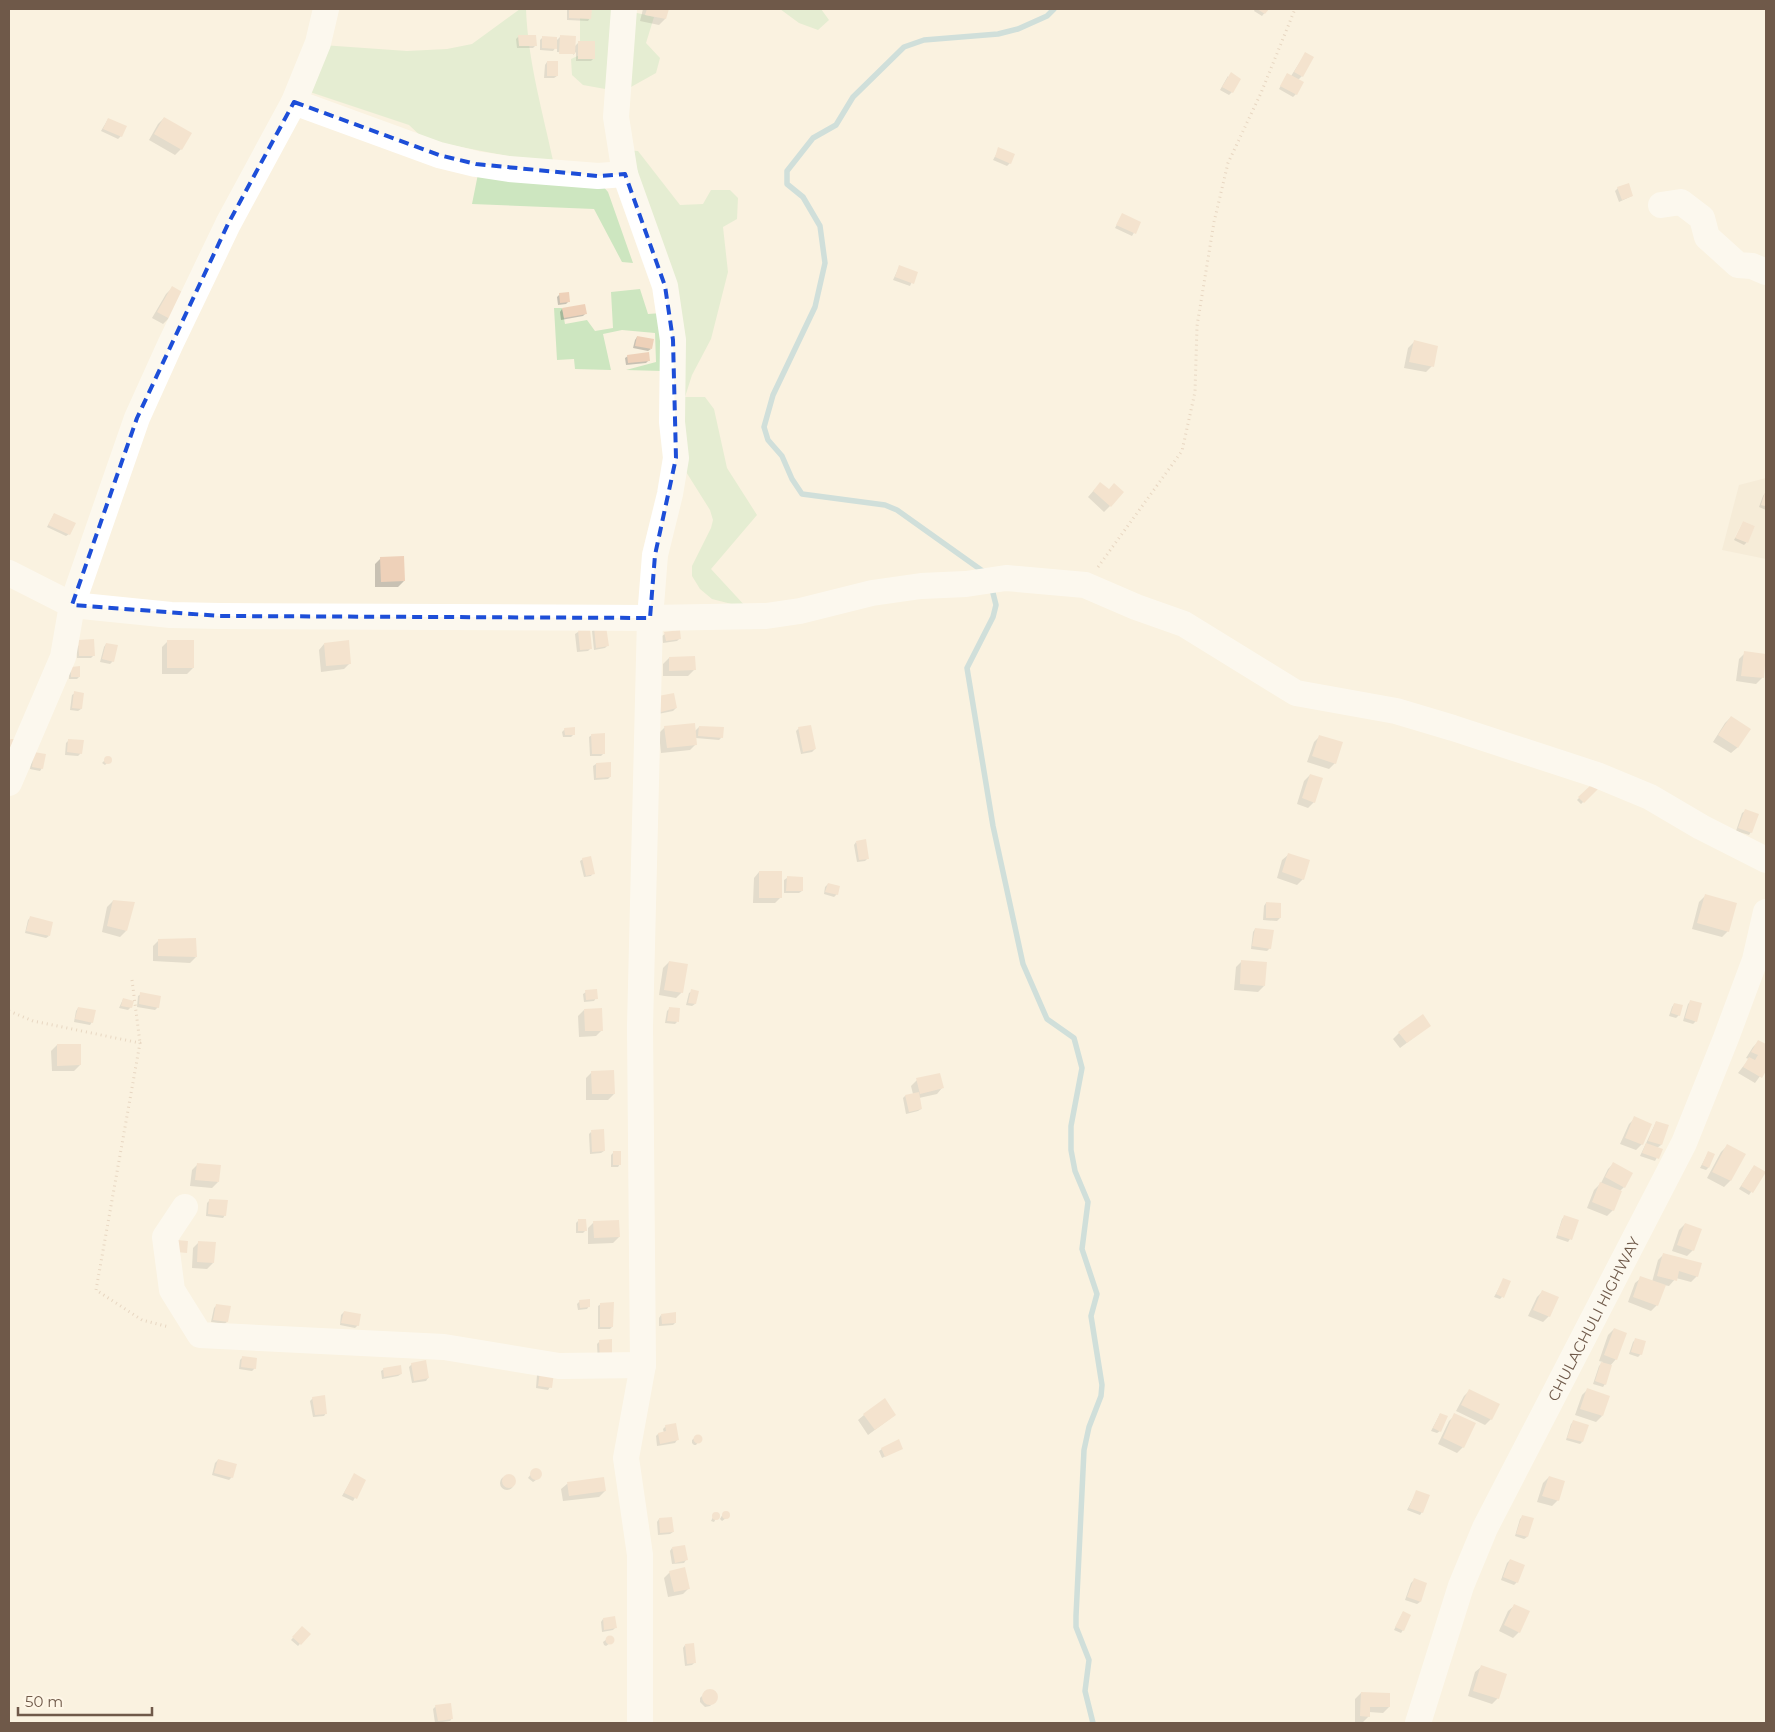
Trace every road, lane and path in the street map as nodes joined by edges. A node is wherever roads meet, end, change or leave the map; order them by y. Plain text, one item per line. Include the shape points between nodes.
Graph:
1 (326, 9) edge
2 (624, 9) edge
3 (1295, 9) edge
4 (294, 102) junction
5 (625, 174) junction
6 (1661, 205) dead end
7 (1766, 272) edge
8 (9, 573) edge
9 (1085, 585) junction
10 (72, 605) junction
11 (650, 618) junction
12 (9, 782) edge
13 (1766, 860) edge
14 (1766, 912) edge
15 (132, 980) dead end
16 (9, 1012) edge
17 (140, 1043) junction
18 (185, 1207) dead end
19 (200, 1335) junction
20 (643, 1365) junction
21 (640, 1723) edge
22 (1418, 1723) edge

1 - 4 street via 318,43
2 - 5 street via 616,117
3 - 9 path via 1261,93 1228,162 1214,222 1197,326 1195,392 1182,452
4 - 5 street via 431,152 476,164 598,176
4 - 10 street via 228,224 137,418
5 - 11 street via 665,286 673,340 672,422 676,458 655,555
6 - 7 street via 1681,202 1702,218 1707,237 1738,265
8 - 10 street
9 - 11 street via 1006,578 872,593 766,616
9 - 13 street via 1184,624 1296,693 1396,711 1596,775 1650,797
10 - 11 street via 171,615
10 - 12 street via 64,657
11 - 20 street via 640,1027
14 - 22 street, CHULACHULI HIGHWAY via 1755,960 1684,1143 1485,1528 1460,1586
15 - 17 path
16 - 17 path via 34,1021
17 - 19 path via 96,1290 142,1320
18 - 19 street via 165,1237 172,1290
19 - 20 street via 444,1347 559,1366
20 - 21 street via 626,1458 640,1555

